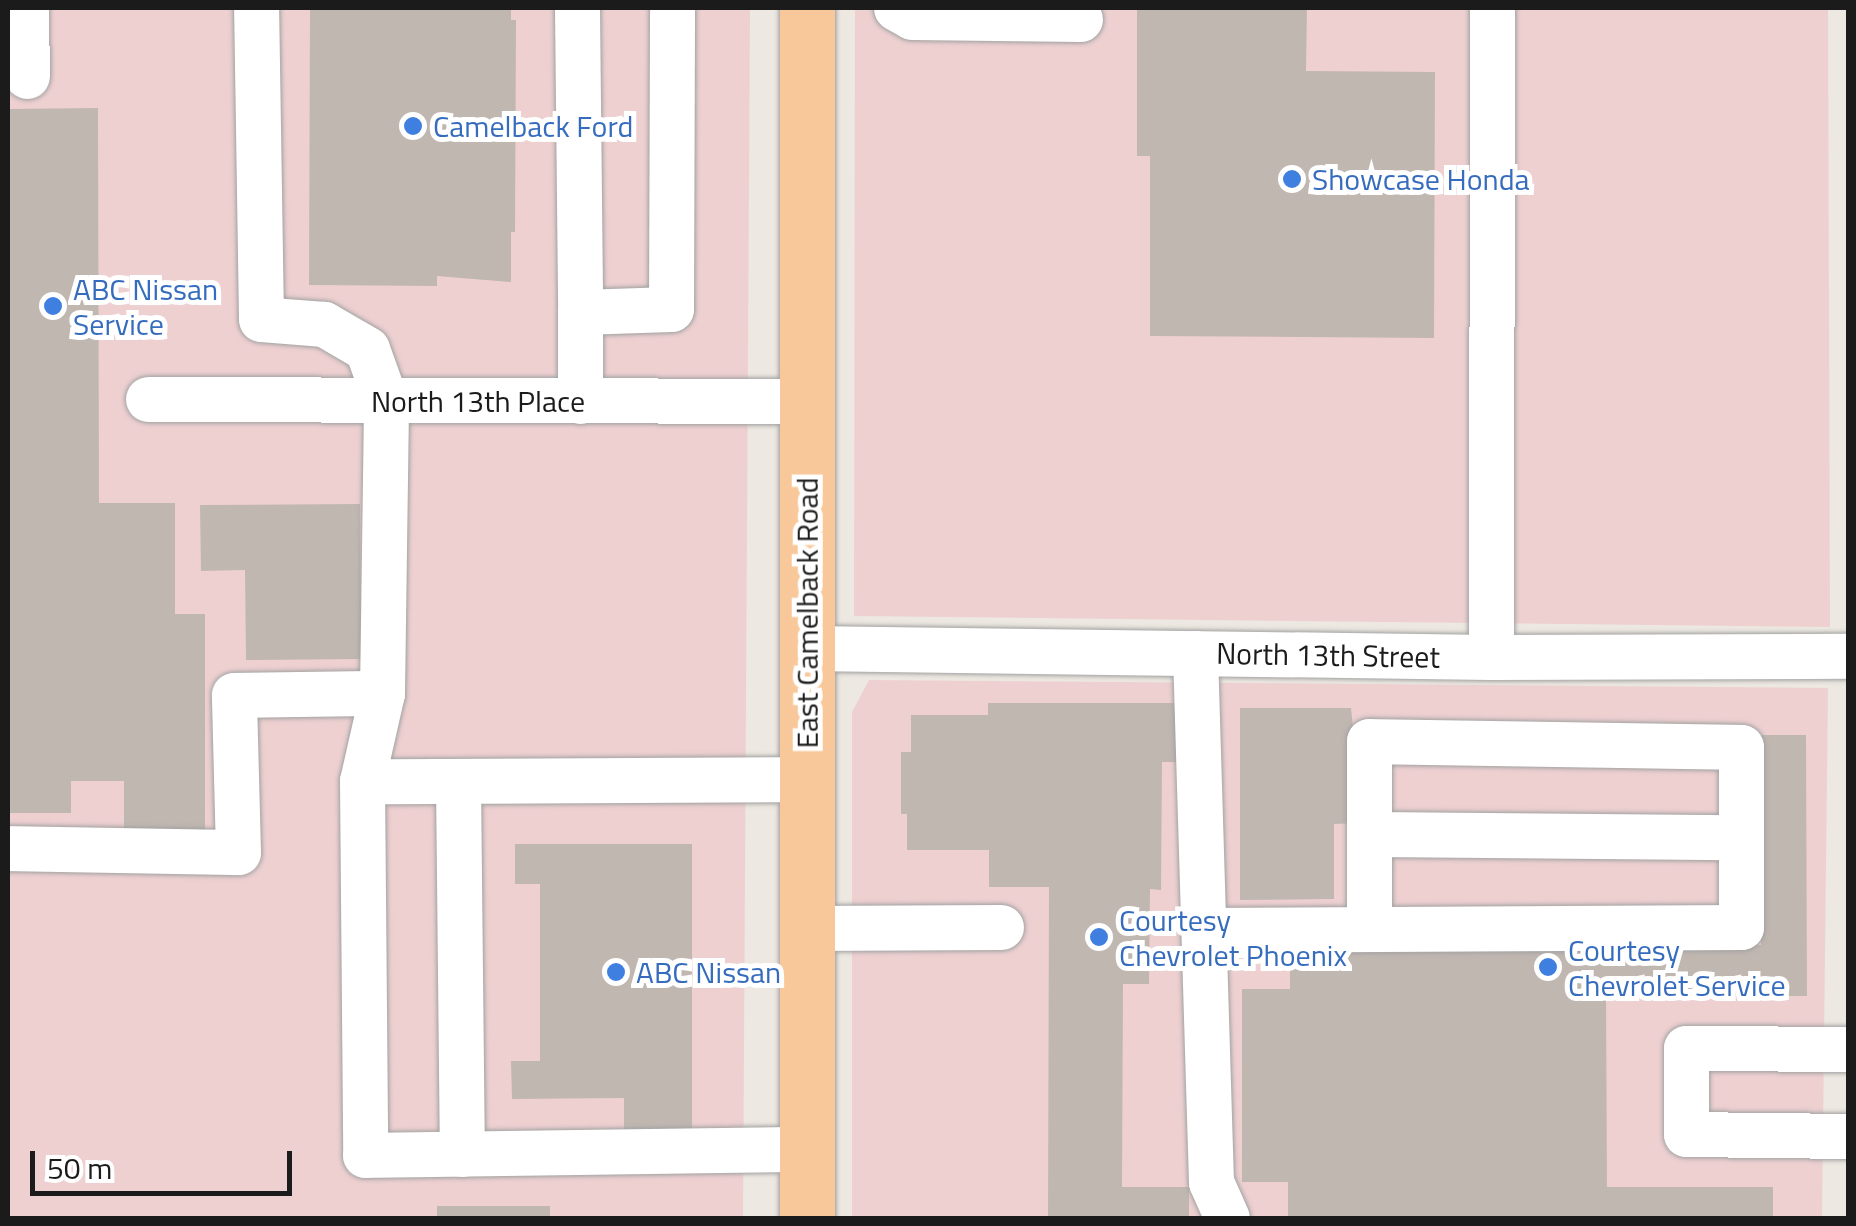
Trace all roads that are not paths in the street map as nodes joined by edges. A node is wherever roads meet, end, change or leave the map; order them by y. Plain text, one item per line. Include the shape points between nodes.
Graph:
1 (26, 8) edge
2 (256, 8) edge
3 (577, 8) edge
4 (672, 8) edge
5 (807, 8) edge
6 (896, 8) edge
7 (1492, 8) edge
8 (1080, 19) dead end
9 (27, 76) dead end
10 (580, 312) junction
11 (148, 399) dead end
12 (580, 401) junction
13 (808, 401) junction
14 (386, 402) junction
15 (808, 648) junction
16 (1195, 653) junction
17 (1848, 656) edge
18 (1490, 657) junction
19 (382, 693) junction
20 (808, 779) junction
21 (362, 781) junction
22 (458, 782) junction
23 (1368, 834) junction
24 (1741, 837) junction
25 (8, 848) edge
26 (1001, 927) dead end
27 (808, 928) junction
28 (1368, 928) junction
29 (1204, 930) junction
30 (1848, 1049) edge
31 (1848, 1136) edge
32 (808, 1149) junction
33 (462, 1154) junction
34 (808, 1218) edge
35 (1227, 1218) edge

1 - 9 street
2 - 14 street via 261,319 324,324 367,349
3 - 10 street
4 - 10 street via 671,309
5 - 13 main road, East Camelback Road
6 - 8 street via 912,17
7 - 18 street
10 - 12 street
11 - 14 street, North 13th Place
12 - 13 street, North 13th Place
12 - 14 street, North 13th Place
13 - 15 main road, East Camelback Road
14 - 19 street
15 - 16 street, North 13th Street
15 - 20 main road, East Camelback Road
16 - 18 street, North 13th Street
16 - 29 street
17 - 18 street, North 13th Street
19 - 21 street
19 - 25 street via 234,695 238,852
20 - 22 street
20 - 27 main road, East Camelback Road
21 - 22 street
21 - 33 street via 365,1156
22 - 33 street
23 - 24 street
23 - 24 street via 1368,741 1741,747
23 - 28 street
24 - 28 street via 1741,927
26 - 27 street
27 - 32 main road, East Camelback Road
28 - 29 street
29 - 35 street via 1210,1182
30 - 31 street via 1686,1048 1686,1134
32 - 33 street
32 - 34 main road, East Camelback Road

